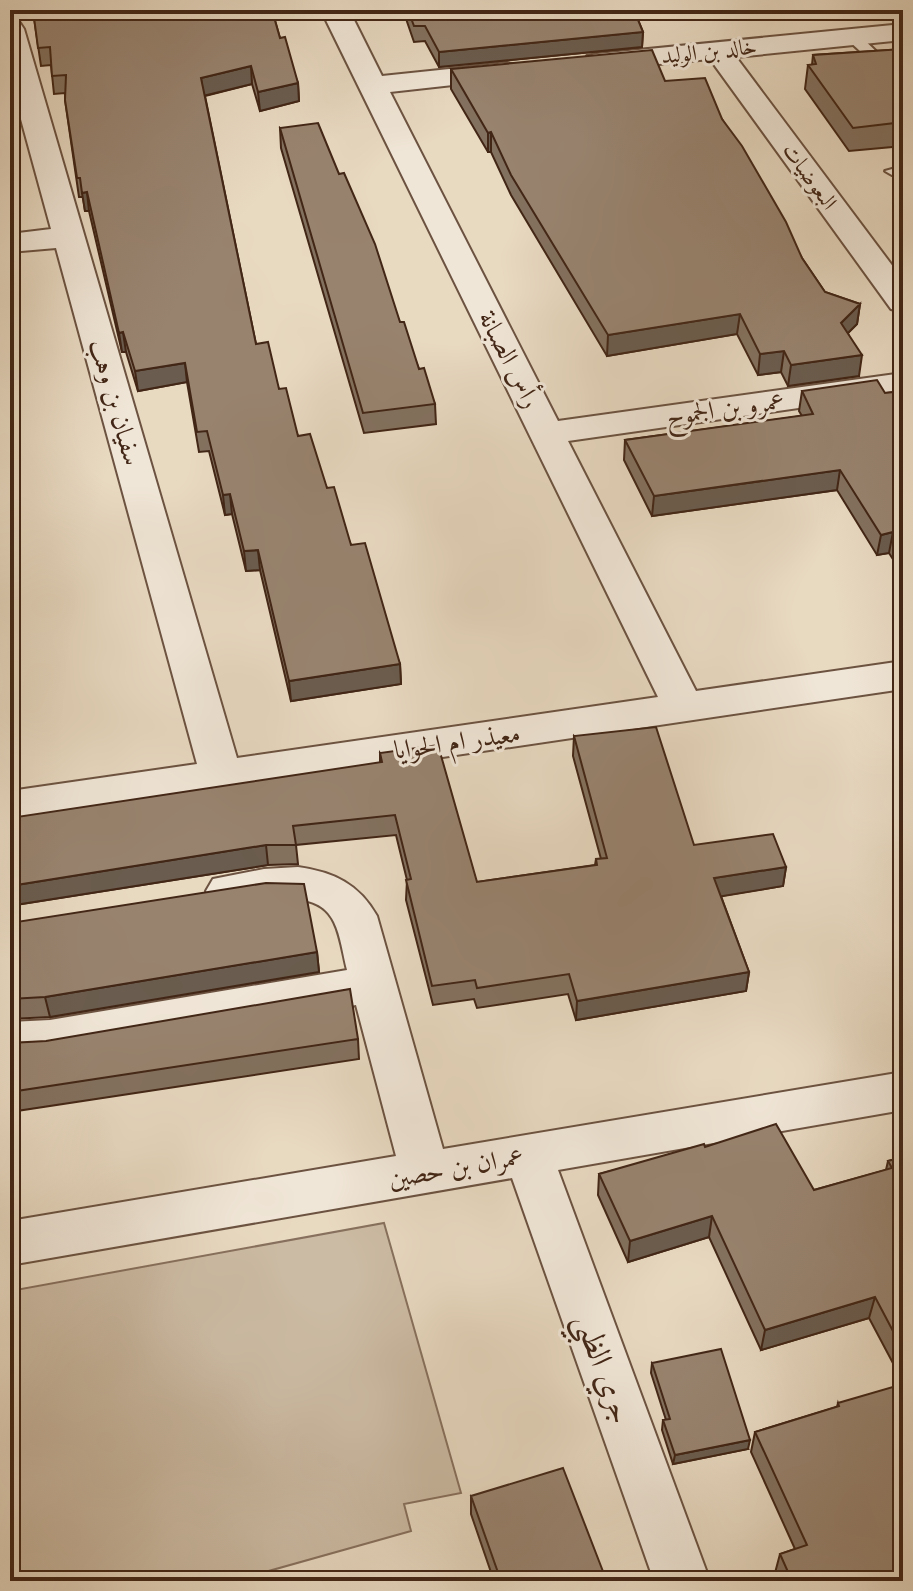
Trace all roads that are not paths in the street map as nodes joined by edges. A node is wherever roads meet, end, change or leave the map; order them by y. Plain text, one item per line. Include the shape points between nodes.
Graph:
1 (335, 10) edge
2 (903, 32) edge
3 (11, 37) edge
4 (853, 37) junction
5 (717, 50) junction
6 (576, 64) edge
7 (903, 65) edge
8 (529, 69) edge
9 (373, 85) junction
10 (69, 237) junction
11 (10, 243) edge
12 (903, 302) edge
13 (903, 383) edge
14 (547, 433) junction
15 (903, 675) edge
16 (684, 708) junction
17 (221, 776) junction
18 (10, 806) edge
19 (192, 897) edge
20 (372, 984) junction
21 (10, 1041) edge
22 (903, 1091) edge
23 (528, 1154) junction
24 (425, 1172) junction
25 (10, 1243) edge
26 (682, 1581) edge

1 - 9 street, رأس الصبانة
2 - 4 street, خالد بن الوليد
3 - 10 street, سفيان بن وهب
4 - 5 street, خالد بن الوليد
4 - 7 lane via 878,60
5 - 6 street, خالد بن الوليد
5 - 12 street, البعوضيات
8 - 9 street
9 - 14 street, رأس الصبانة
10 - 11 street
10 - 17 street, سفيان بن وهب
13 - 14 street, عمرو بن الجموح
14 - 16 street, رأس الصبانة
15 - 16 street, معيذر ام الحوايا
16 - 17 street, معيذر ام الحوايا
17 - 18 street, معيذر ام الحوايا
19 - 20 street via 268,884 302,882 326,888 344,898 355,916
20 - 21 street via 50,1039
20 - 24 street
22 - 23 street, عمران بن حصين
23 - 24 street, عمران بن حصين
23 - 26 street, جري الظبي
24 - 25 street, عمران بن حصين

